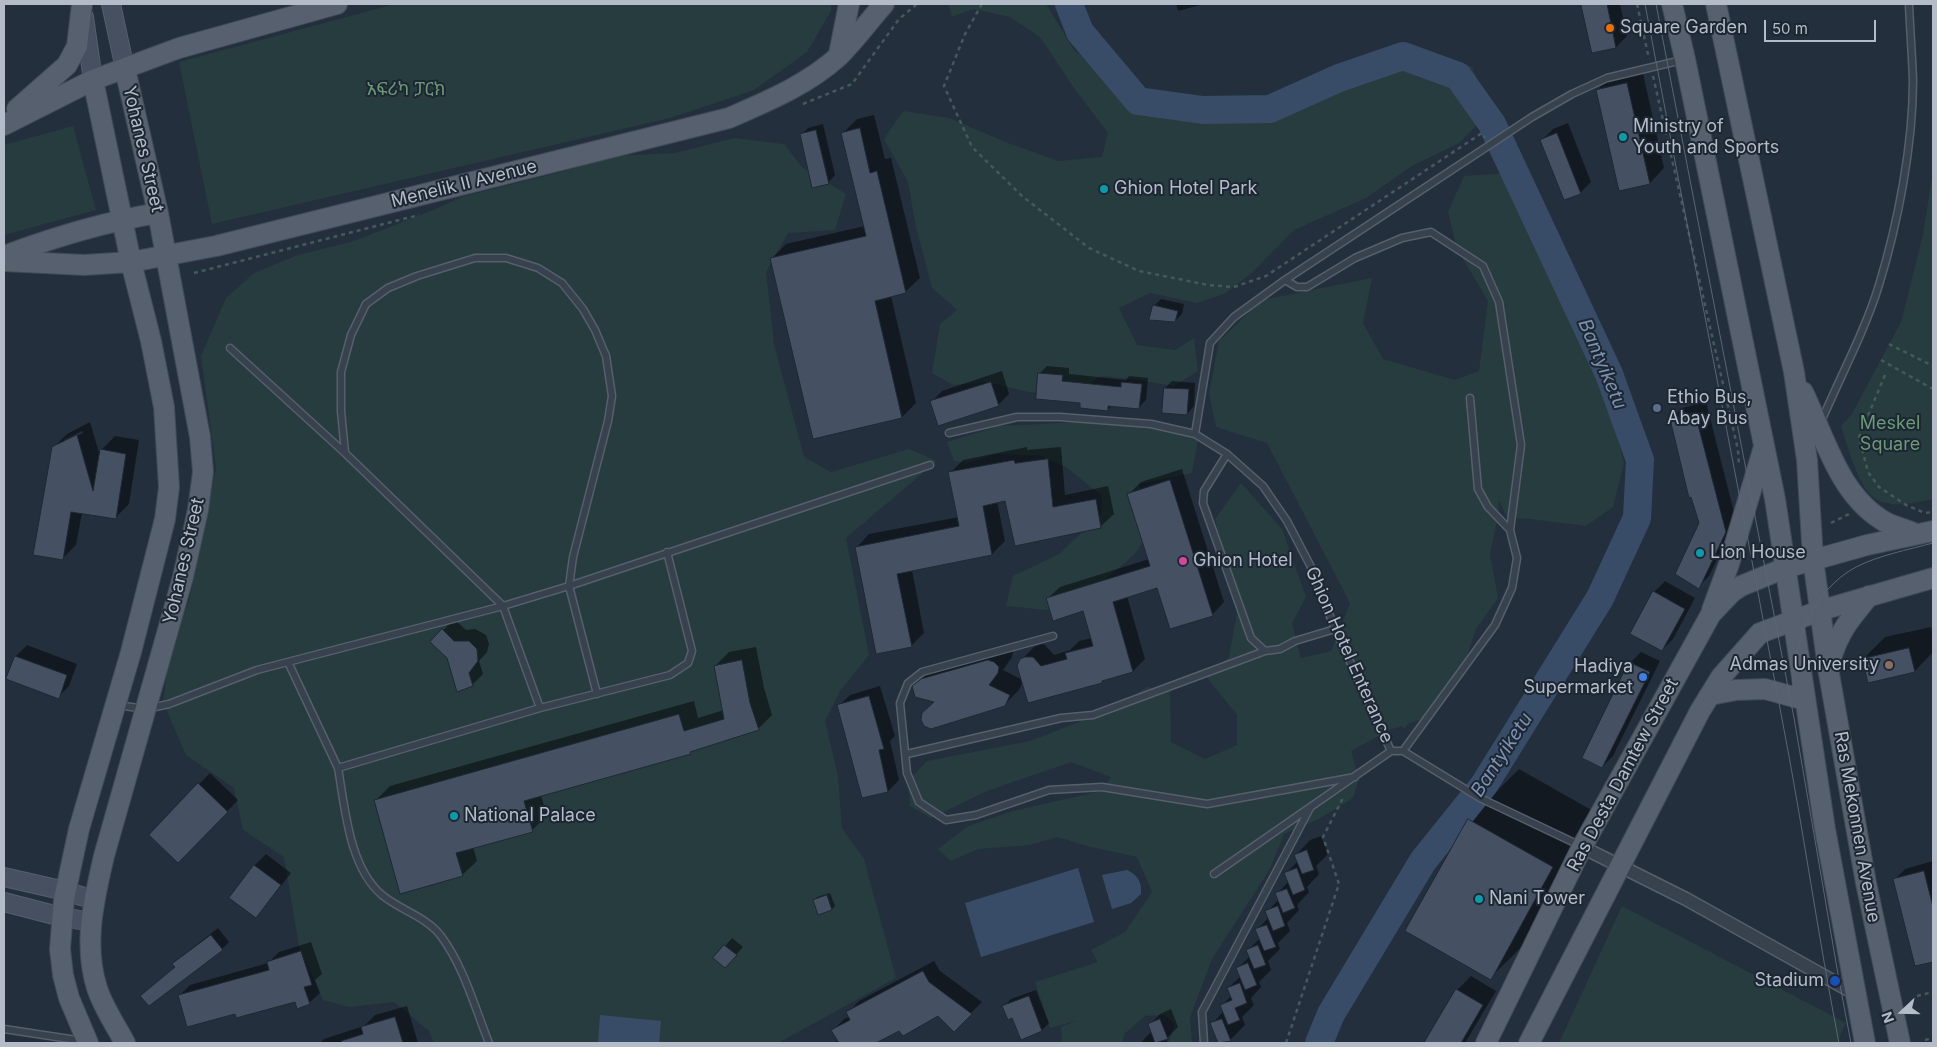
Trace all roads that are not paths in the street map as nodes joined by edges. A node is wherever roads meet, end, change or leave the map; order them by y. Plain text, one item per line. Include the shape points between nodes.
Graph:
1 (82, 4) edge
2 (111, 4) edge
3 (337, 4) edge
4 (850, 4) edge
5 (884, 4) edge
6 (1672, 4) edge
7 (1716, 4) edge
8 (1909, 4) edge
9 (839, 56) junction
10 (1685, 59) junction
11 (126, 69) junction
12 (93, 80) junction
13 (4, 120) edge
14 (4, 125) edge
15 (158, 213) junction
16 (122, 219) junction
17 (165, 255) junction
18 (4, 256) edge
19 (4, 261) edge
20 (131, 262) junction
21 (1285, 280) junction
22 (230, 348) dead end
23 (1794, 372) junction
24 (1470, 398) dead end
25 (194, 402) junction
26 (164, 407) junction
27 (1818, 427) junction
28 (949, 433) dead end
29 (1196, 434) junction
30 (1764, 448) junction
31 (346, 453) junction
32 (1228, 454) junction
33 (930, 465) dead end
34 (1510, 530) junction
35 (1925, 532) edge
36 (668, 552) junction
37 (1814, 559) junction
38 (1784, 568) junction
39 (1933, 578) edge
40 (569, 586) junction
41 (1869, 596) junction
42 (503, 606) junction
43 (1822, 610) junction
44 (1711, 614) junction
45 (1792, 621) junction
46 (1336, 629) junction
47 (1053, 636) dead end
48 (1265, 650) junction
49 (288, 662) junction
50 (1828, 668) junction
51 (597, 694) junction
52 (1710, 695) junction
53 (1805, 700) junction
54 (115, 704) junction
55 (540, 708) junction
56 (146, 709) junction
57 (1391, 751) junction
58 (1403, 751) junction
59 (907, 754) junction
60 (338, 768) junction
61 (1355, 777) junction
62 (1310, 808) junction
63 (1582, 847) junction
64 (1620, 866) junction
65 (1214, 874) dead end
66 (4, 877) edge
67 (65, 891) junction
68 (94, 900) junction
69 (4, 902) edge
70 (62, 917) junction
71 (92, 922) junction
72 (93, 971) junction
73 (63, 975) junction
74 (1856, 994) junction
75 (4, 1029) edge
76 (88, 1042) edge
77 (125, 1043) edge
78 (489, 1043) edge
79 (1204, 1043) edge
80 (1486, 1043) edge
81 (1529, 1043) edge
82 (1865, 1043) edge
83 (1900, 1043) edge

1 - 12 main road
1 - 13 main road via 77,46 67,65
2 - 11 main road
3 - 11 main road via 178,48
4 - 9 main road
5 - 9 main road, Menelik II Avenue
6 - 10 main road, Ras Mekonnen Avenue
7 - 23 main road
8 - 27 lane via 1913,81 1902,186 1878,286
9 - 17 main road, Menelik II Avenue via 807,81 729,118 216,246
10 - 21 lane via 1607,78 1572,94
10 - 30 main road, Ras Mekonnen Avenue
11 - 12 main road
11 - 15 main road, Yohanes Street
12 - 14 main road
12 - 16 main road, Yohanes Street
15 - 16 main road
15 - 17 main road, Yohanes Street
16 - 18 main road
16 - 20 main road, Yohanes Street
17 - 20 main road, Menelik II Avenue
17 - 25 main road, Yohanes Street
19 - 20 main road, Menelik II Avenue via 84,265
20 - 26 main road, Yohanes Street
21 - 29 lane via 1234,317 1210,343
21 - 34 lane via 1297,287 1308,287 1355,258 1402,238 1431,232 1483,266 1499,302 1521,444
22 - 31 lane
23 - 27 main road
23 - 37 main road, Ras Mekonnen Avenue via 1809,479
24 - 34 lane via 1478,489 1488,507
25 - 26 main road
25 - 56 main road, Yohanes Street via 203,472 198,510
26 - 54 main road, Yohanes Street via 169,487 165,519
27 - 35 main road via 1846,484 1874,514 1887,523
28 - 29 lane, Ghion Hotel Enterance via 1017,417 1060,417 1151,424
29 - 32 lane, Ghion Hotel Enterance
30 - 38 main road, Ras Mekonnen Avenue
30 - 44 main road
31 - 40 lane via 341,372 351,335 366,304 388,288 475,258 506,258 538,268 562,283 583,309 606,356 612,396
31 - 42 lane
32 - 46 lane, Ghion Hotel Enterance via 1263,486 1288,520
32 - 48 lane via 1204,491 1203,504 1250,638
33 - 36 lane
34 - 58 lane via 1517,558 1512,588 1495,625
35 - 37 main road, Ras Desta Damtew Street
36 - 40 lane
36 - 51 lane via 692,651 688,663 670,675
37 - 38 main road, Ras Desta Damtew Street
37 - 43 main road, Ras Mekonnen Avenue
38 - 44 main road, Ras Desta Damtew Street via 1741,586
38 - 45 main road, Ras Mekonnen Avenue
39 - 41 main road
40 - 42 lane
40 - 51 lane
41 - 43 main road
41 - 50 main road via 1842,630
42 - 49 lane
42 - 55 lane
43 - 45 main road
43 - 50 main road, Ras Mekonnen Avenue
44 - 63 main road, Ras Desta Damtew Street
45 - 52 main road via 1760,634 1721,677
45 - 53 main road, Ras Mekonnen Avenue
46 - 48 lane via 1280,649
46 - 57 lane, Ghion Hotel Enterance
47 - 59 lane via 922,672 908,683 900,703
48 - 59 lane via 1093,715 1061,718
49 - 56 lane
49 - 60 lane
50 - 83 main road, Ras Mekonnen Avenue via 1866,883
51 - 55 lane
52 - 53 main road via 1765,689
52 - 64 main road
53 - 74 main road, Ras Mekonnen Avenue via 1824,829
54 - 56 lane
54 - 67 main road, Yohanes Street via 78,829
55 - 60 lane
56 - 68 main road, Yohanes Street
57 - 58 lane, Ghion Hotel Enterance
57 - 61 lane, Ghion Hotel Enterance
58 - 63 lane, Ghion Hotel Enterance via 1480,798
59 - 61 lane via 908,772 919,802 946,820 976,815 1049,790 1102,787 1207,804
60 - 78 lane via 346,822 357,857 370,883 440,935 454,954
61 - 62 lane, Ghion Hotel Enterance
62 - 65 lane, Ghion Hotel Enterance
62 - 79 lane via 1202,1012
63 - 64 street
63 - 80 main road, Ras Desta Damtew Street
64 - 74 street
64 - 81 main road
66 - 67 main road
67 - 68 main road
67 - 70 main road, Yohanes Street
68 - 71 main road, Yohanes Street
69 - 70 main road
70 - 71 main road
70 - 73 main road, Yohanes Street via 60,950
71 - 72 main road, Yohanes Street
72 - 73 main road
72 - 77 main road, Yohanes Street via 98,990
73 - 76 main road, Yohanes Street via 68,998
74 - 82 main road, Ras Mekonnen Avenue
75 - 76 lane

